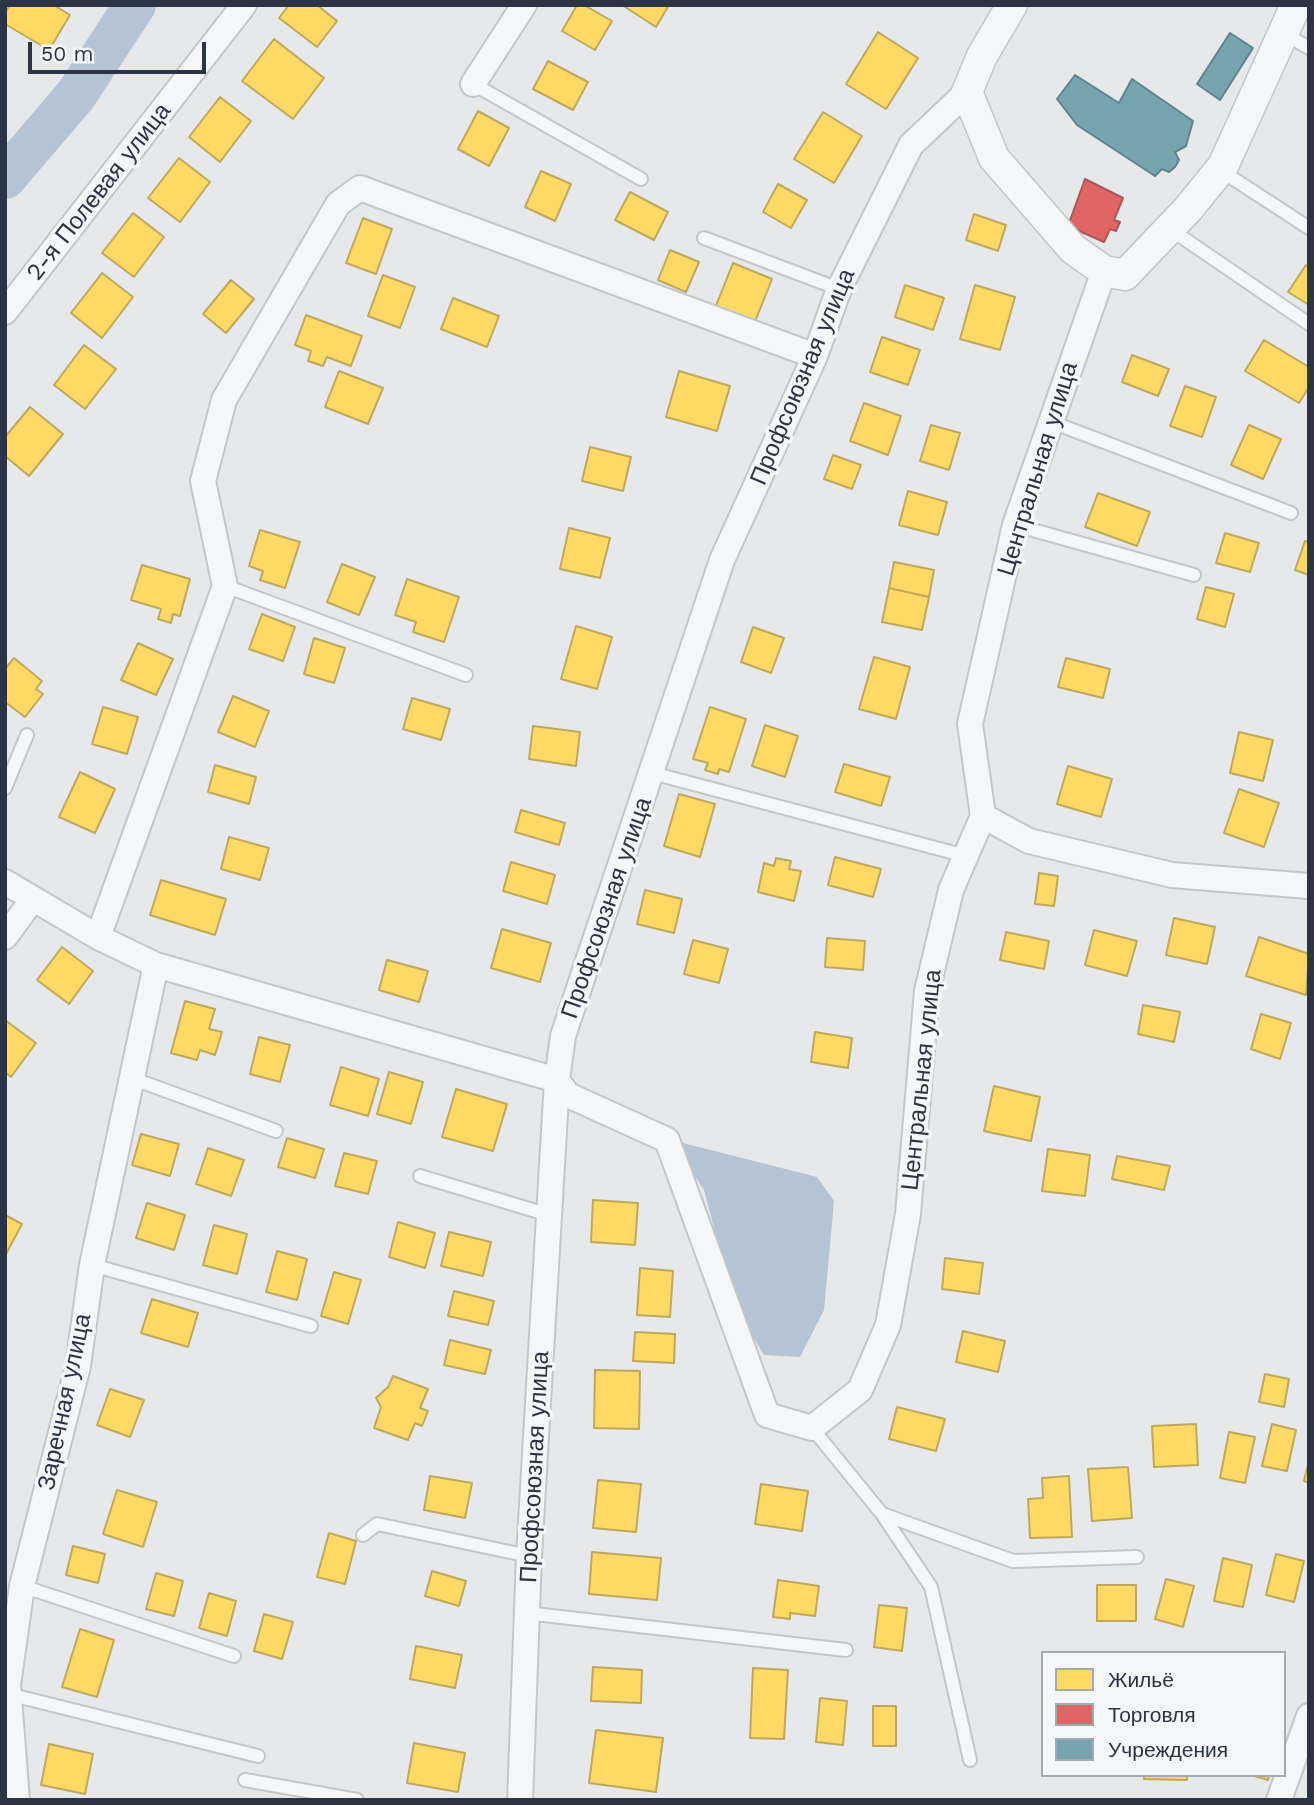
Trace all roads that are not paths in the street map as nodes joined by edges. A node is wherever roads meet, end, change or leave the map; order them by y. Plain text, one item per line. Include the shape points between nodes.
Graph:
1 (244, 5) edge
2 (524, 5) edge
3 (1012, 5) edge
4 (1296, 5) edge
5 (1283, 33) junction
6 (1309, 48) edge
7 (474, 84) joint
8 (967, 92) junction
9 (1220, 170) junction
10 (641, 178) dead end
11 (1309, 228) edge
12 (1169, 229) junction
13 (704, 238) dead end
14 (1104, 271) junction
15 (839, 289) junction
16 (5, 312) edge
17 (1309, 324) edge
18 (815, 356) junction
19 (1049, 421) junction
20 (1291, 513) dead end
21 (1015, 525) junction
22 (1194, 575) dead end
23 (225, 586) junction
24 (466, 675) dead end
25 (27, 735) dead end
26 (653, 773) junction
27 (5, 788) edge
28 (983, 816) junction
29 (966, 856) junction
30 (5, 882) edge
31 (1309, 886) edge
32 (33, 900) junction
33 (5, 937) edge
34 (98, 937) junction
35 (156, 965) junction
36 (134, 1079) junction
37 (557, 1080) junction
38 (276, 1130) dead end
39 (419, 1176) dead end
40 (549, 1214) junction
41 (92, 1265) junction
42 (311, 1326) dead end
43 (812, 1428) junction
44 (881, 1514) junction
45 (363, 1535) dead end
46 (529, 1556) junction
47 (1137, 1557) dead end
48 (22, 1586) junction
49 (526, 1613) junction
50 (846, 1650) dead end
51 (234, 1656) dead end
52 (8, 1694) junction
53 (1309, 1716) edge
54 (258, 1756) dead end
55 (970, 1760) dead end
56 (245, 1780) dead end
57 (17, 1800) edge
58 (357, 1800) edge
59 (520, 1800) edge
60 (1279, 1800) edge

1 - 16 street, 2-я Полевая улица
2 - 7 street
3 - 8 street, Профсоюзная улица
4 - 5 street
5 - 6 lane
5 - 9 street
7 - 10 lane
8 - 14 street via 994,158 1073,248
8 - 15 street, Профсоюзная улица via 911,145
9 - 11 lane
9 - 12 street
12 - 14 street via 1125,275
12 - 17 lane
13 - 15 lane
14 - 19 street, Центральная улица
15 - 18 street, Профсоюзная улица
18 - 23 street via 360,188 338,204 224,400 204,481
18 - 26 street, Профсоюзная улица via 722,561
19 - 20 lane
19 - 21 street, Центральная улица
21 - 22 lane
21 - 28 street, Центральная улица via 970,724
23 - 24 lane
23 - 34 street
25 - 27 lane
26 - 29 lane
26 - 37 street, Профсоюзная улица via 563,1036
28 - 29 street, Центральная улица
28 - 31 street via 1030,841 1172,876
29 - 43 street, Центральная улица via 951,890 926,991 908,1214 888,1325 860,1390
30 - 32 street
32 - 33 street
32 - 34 street
34 - 35 street
35 - 36 street, Заречная улица
35 - 37 street
36 - 38 lane
36 - 41 street, Заречная улица
37 - 40 street, Профсоюзная улица
37 - 43 street via 568,1095 667,1140 767,1415
39 - 40 lane
40 - 46 street, Профсоюзная улица
41 - 42 lane
41 - 48 street, Заречная улица via 78,1366
43 - 44 lane
44 - 47 lane via 1013,1562
44 - 55 lane via 931,1587
45 - 46 lane via 377,1524
46 - 49 street, Профсоюзная улица
48 - 51 lane
48 - 52 street, Заречная улица
49 - 50 lane
49 - 59 street, Профсоюзная улица
52 - 54 lane
52 - 57 street, Заречная улица
53 - 60 street
56 - 58 lane

